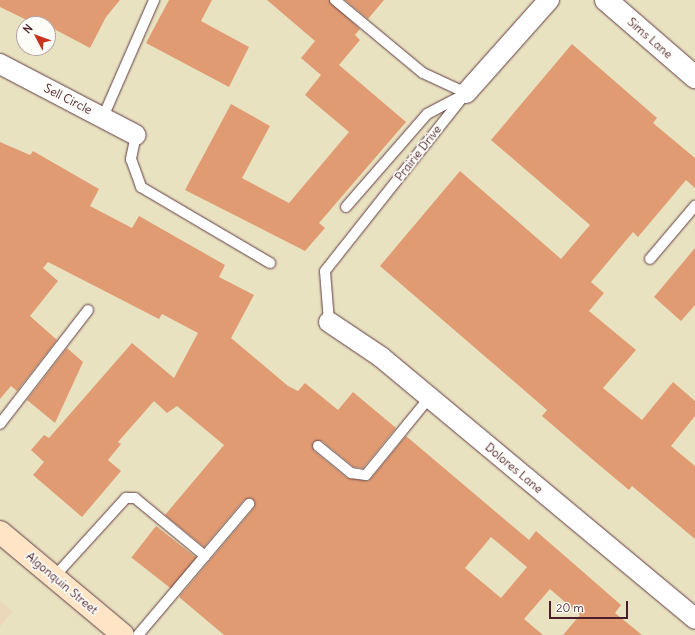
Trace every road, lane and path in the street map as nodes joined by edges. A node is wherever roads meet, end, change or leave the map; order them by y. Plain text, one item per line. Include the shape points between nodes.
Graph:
1 (154, 0) edge
2 (335, 0) edge
3 (549, 0) edge
4 (606, 0) edge
5 (0, 64) edge
6 (695, 77) edge
7 (466, 93) junction
8 (102, 117) junction
9 (136, 135) joint
10 (695, 206) edge
11 (346, 207) dead end
12 (650, 259) dead end
13 (270, 263) dead end
14 (88, 310) dead end
15 (329, 322) joint
16 (429, 398) junction
17 (0, 424) edge
18 (318, 446) dead end
19 (249, 504) dead end
20 (0, 532) edge
21 (205, 556) junction
22 (54, 577) junction
23 (695, 619) edge
24 (123, 635) edge
25 (138, 635) edge

1 - 8 lane
2 - 7 lane via 423,73
3 - 7 street, Prairie Drive
4 - 6 street, Sims Lane
5 - 8 street, Sell Circle
7 - 11 lane via 427,114
7 - 15 lane, Prairie Drive via 325,271
8 - 9 street, Sell Circle
9 - 13 lane via 131,159 141,187
10 - 12 lane
14 - 17 lane
15 - 16 street, Dolores Lane
16 - 18 lane via 366,475 351,473
16 - 23 street, Dolores Lane
19 - 21 lane
20 - 22 main road, Algonquin Street
21 - 22 lane via 135,498 126,498
21 - 25 lane
22 - 24 main road, Algonquin Street

